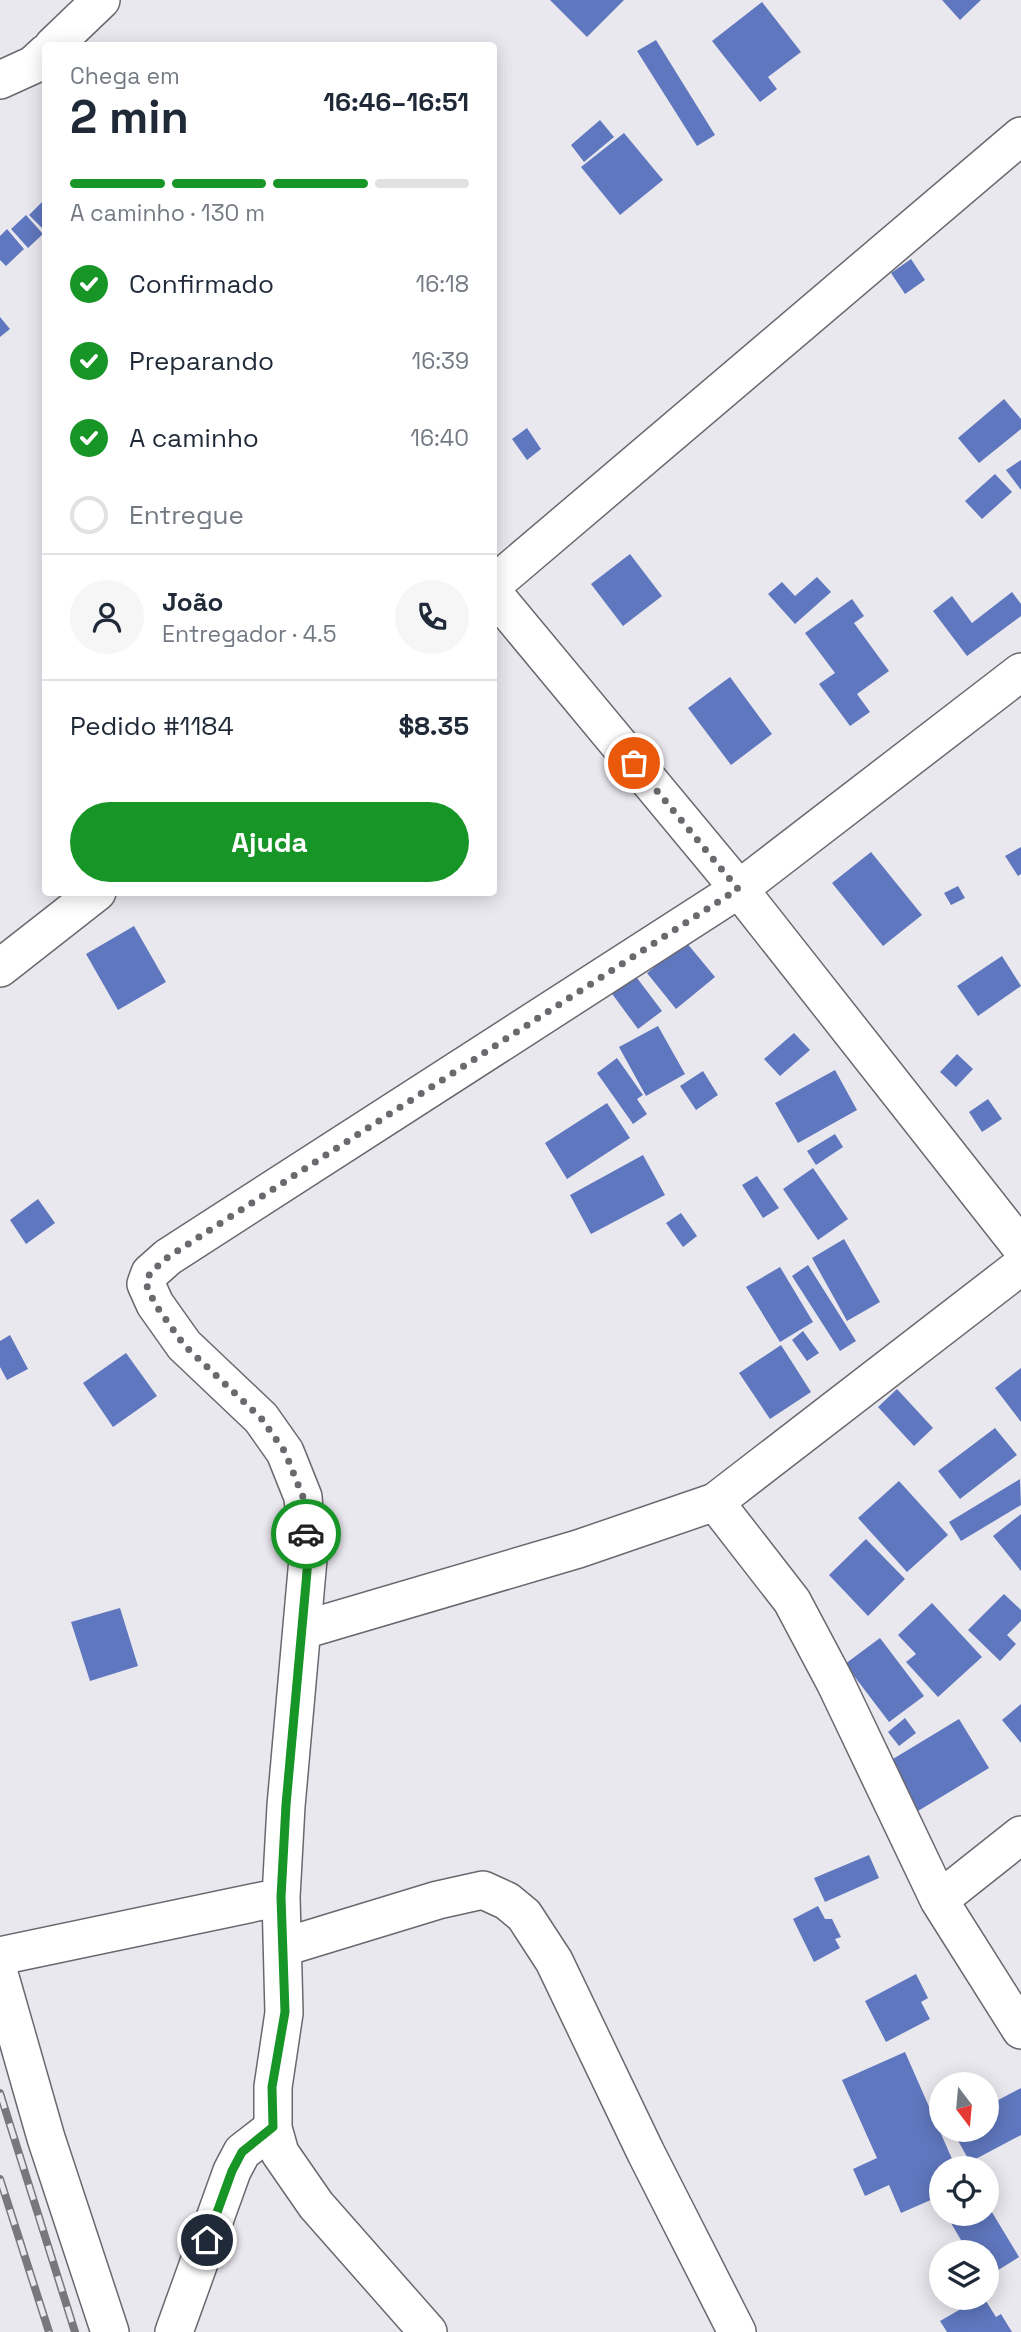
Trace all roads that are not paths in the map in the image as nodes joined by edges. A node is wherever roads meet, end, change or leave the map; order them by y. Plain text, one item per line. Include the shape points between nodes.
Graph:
1 (101, 0) edge
2 (62, 42) edge
3 (42, 62) edge
4 (0, 80) edge
5 (1021, 136) edge
6 (497, 581) edge
7 (497, 598) edge
8 (1021, 672) edge
9 (738, 889) junction
10 (92, 896) edge
11 (0, 968) edge
12 (1021, 1247) edge
13 (1021, 1266) edge
14 (715, 1502) junction
15 (303, 1630) junction
16 (1021, 1835) edge
17 (281, 1897) junction
18 (939, 1900) junction
19 (284, 1947) junction
20 (0, 1956) edge
21 (0, 1977) edge
22 (1021, 2030) edge
23 (273, 2127) junction
24 (110, 2332) edge
25 (173, 2332) edge
26 (428, 2332) edge
27 (737, 2332) edge

1 - 2 street
3 - 4 street
5 - 6 street
7 - 9 street
8 - 9 street
9 - 12 street
9 - 15 street via 168,1257 150,1273 146,1284 155,1304 184,1345 261,1418 285,1452 303,1497 308,1559
10 - 11 street
13 - 14 street
14 - 15 street via 578,1549
14 - 18 street via 792,1601
15 - 17 street
16 - 18 street
17 - 19 street
17 - 20 street
18 - 22 street
19 - 23 street via 285,2012 272,2087
19 - 27 street via 483,1890 524,1915 554,1961
21 - 24 street
23 - 25 street via 242,2152 232,2171
23 - 26 street via 280,2153 316,2205

